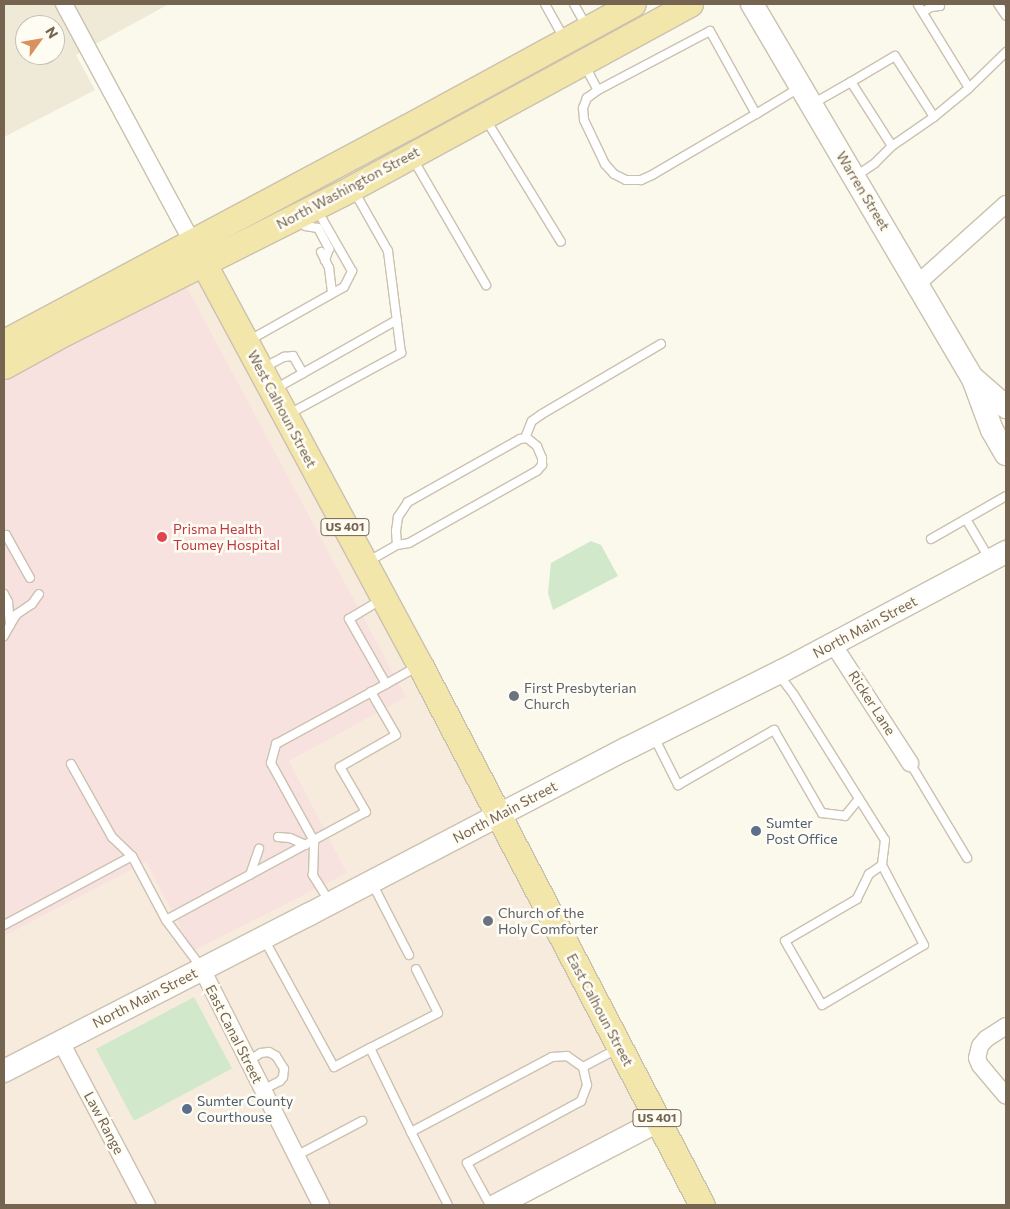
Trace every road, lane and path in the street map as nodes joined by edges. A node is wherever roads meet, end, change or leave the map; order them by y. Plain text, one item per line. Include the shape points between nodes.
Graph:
1 (64, 4) edge
2 (545, 4) edge
3 (574, 4) edge
4 (633, 4) edge
5 (690, 4) edge
6 (752, 4) edge
7 (998, 4) edge
8 (918, 5) dead end
9 (935, 6) edge
10 (923, 12) junction
11 (1006, 16) edge
12 (588, 28) junction
13 (565, 41) junction
14 (1006, 52) edge
15 (583, 62) junction
16 (851, 82) junction
17 (969, 88) junction
18 (598, 90) junction
19 (806, 96) junction
20 (756, 114) junction
21 (484, 116) junction
22 (934, 116) junction
23 (892, 146) junction
24 (411, 155) junction
25 (854, 177) junction
26 (352, 188) junction
27 (1006, 204) edge
28 (307, 219) junction
29 (561, 242) dead end
30 (198, 252) junction
31 (917, 284) junction
32 (486, 285) dead end
33 (332, 292) junction
34 (398, 320) junction
35 (4, 342) edge
36 (246, 342) junction
37 (661, 344) dead end
38 (4, 366) edge
39 (303, 373) junction
40 (974, 379) junction
41 (266, 380) junction
42 (1006, 407) edge
43 (285, 416) junction
44 (525, 438) junction
45 (1006, 454) edge
46 (1006, 496) edge
47 (966, 519) junction
48 (4, 535) edge
49 (931, 539) dead end
50 (397, 545) junction
51 (998, 556) edge
52 (365, 563) junction
53 (30, 578) dead end
54 (4, 594) edge
55 (39, 594) dead end
56 (384, 598) junction
57 (10, 625) junction
58 (4, 636) edge
59 (834, 644) junction
60 (420, 665) junction
61 (778, 673) junction
62 (386, 684) junction
63 (371, 692) junction
64 (653, 736) junction
65 (910, 763) joint
66 (71, 764) dead end
67 (859, 799) junction
68 (499, 814) junction
69 (278, 837) dead end
70 (314, 840) junction
71 (306, 845) junction
72 (259, 849) dead end
73 (132, 856) junction
74 (967, 858) dead end
75 (882, 866) junction
76 (250, 875) junction
77 (371, 882) junction
78 (330, 903) junction
79 (166, 920) junction
80 (4, 925) edge
81 (263, 938) junction
82 (409, 954) dead end
83 (202, 969) junction
84 (416, 969) dead end
85 (1006, 1026) edge
86 (61, 1042) junction
87 (620, 1047) junction
88 (370, 1048) junction
89 (248, 1061) junction
90 (583, 1067) junction
91 (4, 1071) edge
92 (262, 1090) junction
93 (1006, 1096) edge
94 (362, 1121) dead end
95 (658, 1121) junction
96 (411, 1132) junction
97 (296, 1156) junction
98 (519, 1200) edge
99 (148, 1205) edge
100 (320, 1205) edge
101 (448, 1205) edge
102 (490, 1205) edge
103 (497, 1205) edge
104 (702, 1205) edge

1 - 30 street, West Calhoun Street
2 - 13 lane
3 - 12 lane
4 - 12 main road, North Washington Street
5 - 15 main road, North Washington Street
6 - 19 main road, Warren Street
7 - 11 lane
8 - 10 lane
9 - 10 lane
10 - 17 lane
12 - 13 main road, North Washington Street
13 - 30 main road, North Washington Street
14 - 17 lane
15 - 18 lane
15 - 21 main road, North Washington Street
16 - 19 lane
16 - 22 lane via 895,56
16 - 23 lane
17 - 22 lane
18 - 20 lane via 710,30
18 - 20 lane via 587,98 582,108 584,120 605,164 626,180 641,180 652,175
19 - 20 lane
19 - 25 main road, Warren Street
21 - 24 main road, North Washington Street
21 - 29 lane
22 - 23 lane
23 - 25 lane via 875,164
24 - 26 main road, North Washington Street
24 - 32 lane
25 - 31 main road, Warren Street
26 - 28 main road, North Washington Street
26 - 34 lane via 388,250
27 - 31 street
28 - 30 main road, North Washington Street
28 - 33 lane via 318,228 329,248 323,256 329,268
28 - 33 lane via 352,271 344,287
30 - 35 main road, North Washington Street
30 - 36 main road, West Calhoun Street / US 401
30 - 38 main road, North Washington Street
31 - 40 main road, Warren Street
33 - 36 lane
34 - 39 lane
34 - 43 lane via 401,353
36 - 41 main road, West Calhoun Street / US 401
37 - 44 lane via 542,414 532,421
39 - 41 lane
39 - 41 lane via 293,356 284,357
40 - 42 main road, Warren Street
40 - 45 main road, Warren Street via 992,430
41 - 43 main road, West Calhoun Street / US 401
43 - 52 main road, West Calhoun Street / US 401
44 - 50 lane via 408,502 398,517
44 - 50 lane via 532,441 542,458 542,465 537,471 408,543
46 - 47 lane
47 - 49 lane
47 - 51 lane
48 - 53 lane
50 - 52 lane
51 - 59 main road, North Main Street
52 - 56 main road, West Calhoun Street / US 401
54 - 57 lane
55 - 57 lane
56 - 60 main road, West Calhoun Street / US 401
56 - 62 lane via 349,619
57 - 58 lane
59 - 61 main road, North Main Street
59 - 65 street, Ricker Lane
60 - 62 lane
60 - 68 main road, West Calhoun Street / US 401
61 - 64 main road, North Main Street
61 - 67 lane
62 - 63 lane
63 - 70 lane via 276,744 271,763
63 - 70 lane via 396,735 340,766 366,812
64 - 67 lane via 678,785 774,730 822,812 846,816
64 - 68 main road, North Main Street
65 - 74 lane
66 - 73 lane via 112,837
67 - 75 lane via 885,840
68 - 77 main road, North Main Street
68 - 87 main road, East Calhoun Street / US 401
69 - 71 lane
70 - 71 lane
70 - 78 lane via 313,875
71 - 76 lane
72 - 76 lane
73 - 79 lane
73 - 80 lane
75 - 75 lane via 869,874 856,899 785,941 822,1005 924,945
76 - 79 lane
77 - 78 main road, North Main Street
77 - 82 lane
78 - 81 main road, North Main Street
79 - 83 lane
81 - 83 main road, North Main Street
81 - 88 lane via 334,1067
83 - 86 main road, North Main Street
83 - 89 street, East Canal Street
84 - 88 lane via 438,1012
85 - 93 street via 986,1039 977,1058
86 - 91 main road, North Main Street
86 - 99 street, Law Range
87 - 90 lane
87 - 95 main road, East Calhoun Street / US 401
88 - 96 lane
89 - 92 street, East Canal Street
89 - 92 lane via 269,1052 276,1056 284,1069 280,1081
90 - 96 lane via 567,1056 552,1057
90 - 102 lane via 588,1085 581,1101 467,1163
92 - 97 street, East Canal Street
94 - 97 lane
95 - 98 main road
95 - 104 main road, East Calhoun Street / US 401
96 - 101 lane
97 - 100 street, East Canal Street
98 - 103 main road

